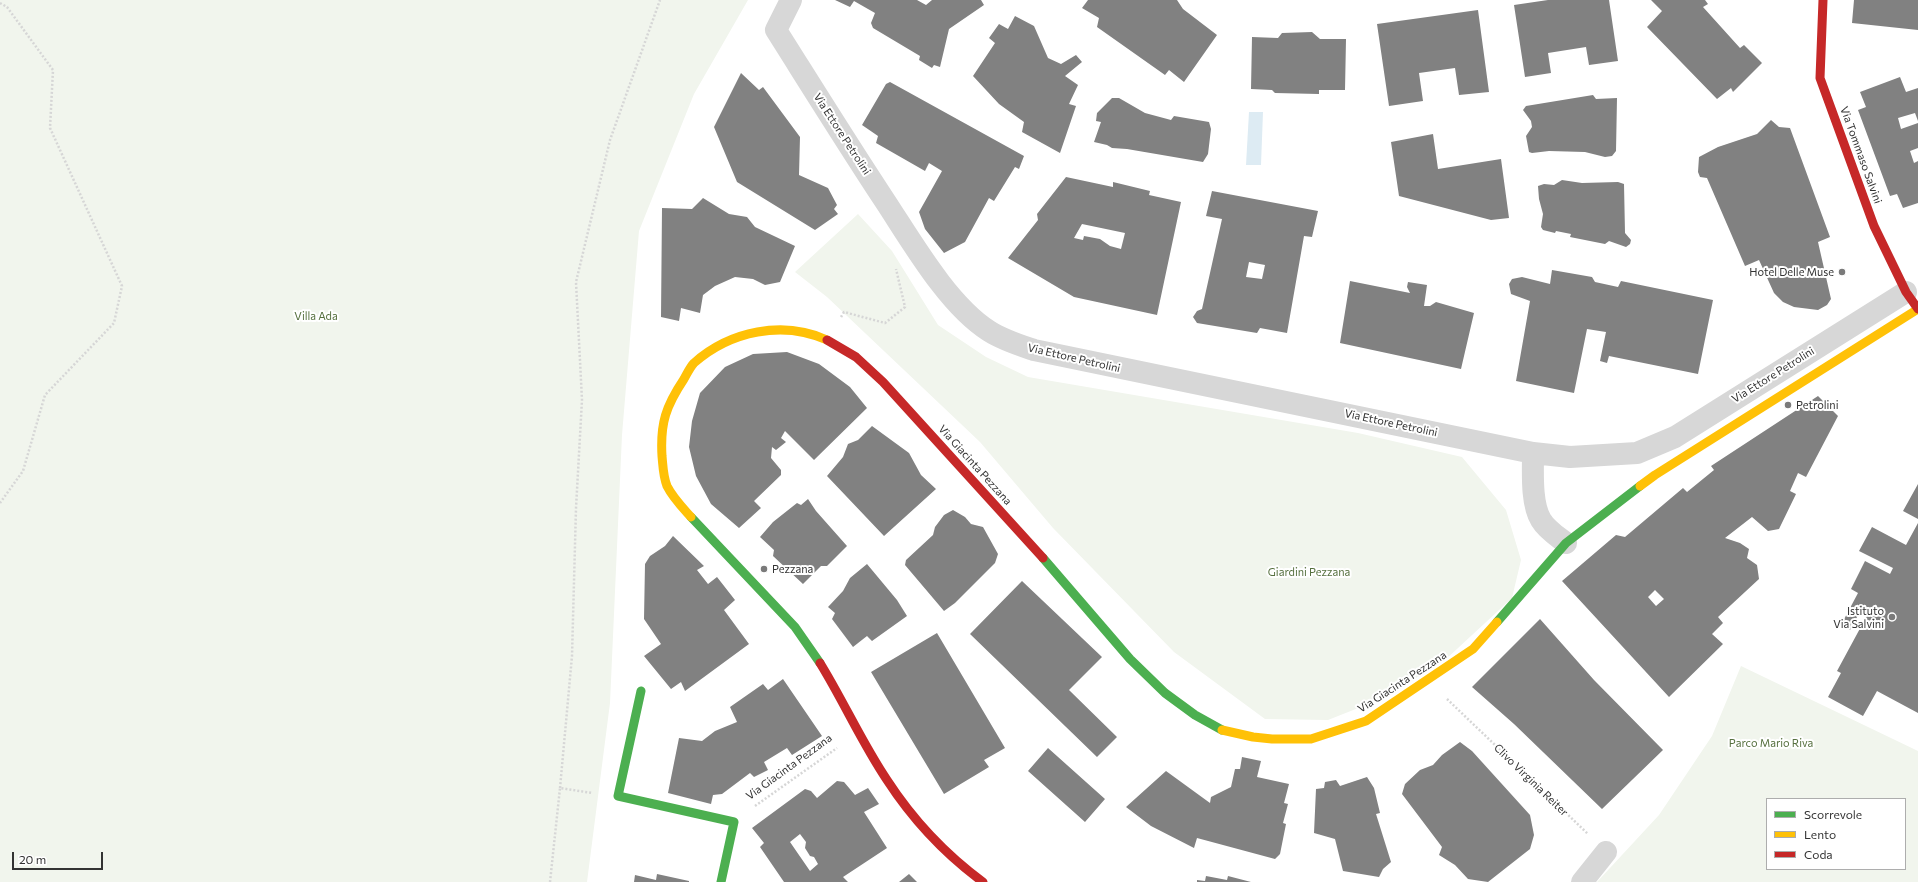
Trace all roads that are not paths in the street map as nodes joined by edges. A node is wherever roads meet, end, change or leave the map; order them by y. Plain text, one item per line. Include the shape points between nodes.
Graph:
1 (791, 0) edge
2 (1823, 0) edge
3 (1914, 303) edge
4 (1533, 453) junction
5 (1638, 454) junction
6 (1655, 475) junction
7 (1566, 543) junction
8 (641, 691) dead end
9 (1606, 852) road end
10 (721, 882) edge
11 (983, 882) edge
12 (1582, 882) edge

1 - 4 street, Via Ettore Petrolini via 776,30 907,235 960,305 989,331 1015,344 1057,356
2 - 3 street, Via Tommaso Salvini via 1820,78 1874,226
3 - 5 street, Via Ettore Petrolini via 1674,437
3 - 6 street, Via Ettore Petrolini
4 - 5 street, Via Ettore Petrolini via 1570,457
4 - 7 street via 1534,490 1540,519
5 - 6 street
6 - 7 street, Via Ettore Petrolini
7 - 11 street, Via Giacinta Pezzana via 1473,649 1366,721 1317,738 1289,740 1252,737 1224,731 1179,704 1143,673 1033,546 883,382 856,357 826,339 787,329 756,331 732,339 705,354 693,364 672,397 664,419 661,435 662,462 667,485 678,503 806,641 836,687 885,778 920,824 933,839
8 - 10 street via 618,796 734,822
9 - 12 street

